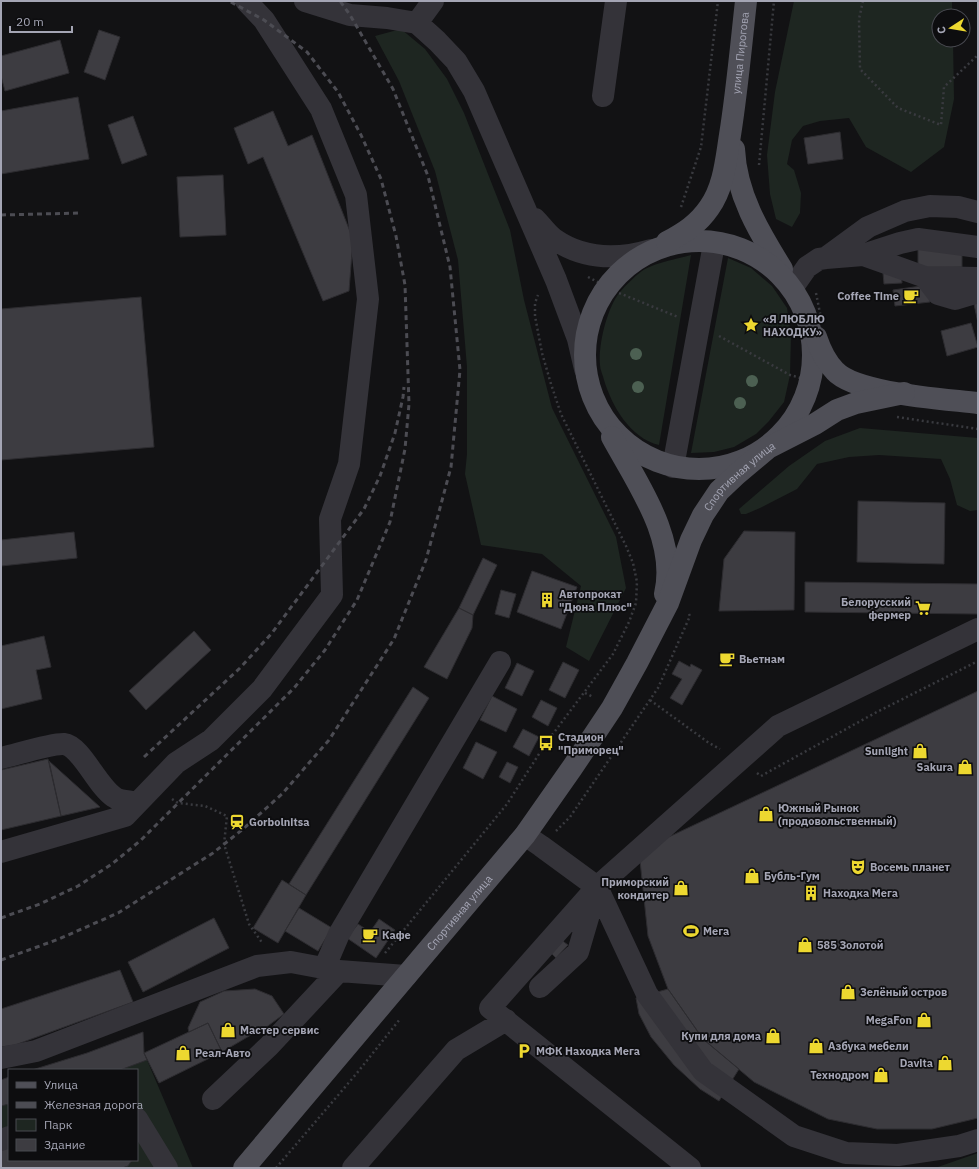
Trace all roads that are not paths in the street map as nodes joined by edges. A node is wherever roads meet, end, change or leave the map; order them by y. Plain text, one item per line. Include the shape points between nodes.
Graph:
1 (246, 1) edge
2 (305, 1) edge
3 (433, 1) edge
4 (616, 1) edge
5 (746, 1) edge
6 (417, 23) junction
7 (603, 96) dead end
8 (734, 105) junction
9 (518, 192) junction
10 (978, 212) edge
11 (714, 244) junction
12 (978, 247) edge
13 (651, 250) junction
14 (863, 255) junction
15 (826, 258) junction
16 (924, 277) junction
17 (978, 278) edge
18 (798, 280) junction
19 (978, 292) edge
20 (815, 321) junction
21 (585, 370) junction
22 (904, 394) junction
23 (978, 403) edge
24 (596, 408) junction
25 (768, 448) junction
26 (673, 467) junction
27 (978, 629) edge
28 (650, 639) junction
29 (500, 662) dead end
30 (1, 758) edge
31 (137, 803) junction
32 (525, 835) junction
33 (1, 852) edge
34 (597, 888) junction
35 (332, 970) junction
36 (406, 976) junction
37 (540, 987) dead end
38 (506, 1020) junction
39 (1, 1058) edge
40 (213, 1099) dead end
41 (138, 1121) edge
42 (978, 1140) edge
43 (165, 1168) edge
44 (244, 1168) edge
45 (353, 1168) edge
46 (690, 1168) edge

1 - 31 street via 264,20 321,109 356,195 368,298 349,464 330,519 332,595 262,689 211,740 176,763
2 - 6 street via 350,15
3 - 6 street
4 - 7 street
5 - 8 main road, улица Пирогова
6 - 9 street via 456,61 474,92
8 - 13 main road via 721,184 710,207 697,223 681,235
8 - 18 main road via 735,161 740,187 749,212 762,237
9 - 13 street via 535,219 553,238 568,247 590,255 614,257 632,256
9 - 21 street via 556,280 578,339
10 - 15 street via 930,206 904,211 868,227
11 - 13 main road via 682,241
11 - 18 main road via 748,250
11 - 26 street
12 - 14 street via 918,239
13 - 21 main road via 624,267 613,290 600,295 587,328
14 - 15 street
14 - 16 street
15 - 18 street via 812,263
16 - 17 street
16 - 19 street via 938,294 955,299
18 - 20 main road
20 - 22 main road, Спортивная улица via 819,346 835,372 848,381
20 - 25 main road via 811,381 804,401 792,423
21 - 24 main road
22 - 23 main road, Спортивная улица
22 - 25 main road, Спортивная улица via 856,403 837,410
24 - 26 main road via 617,436 643,456
24 - 28 main road, Спортивная улица via 651,509 662,537 667,562 666,588
25 - 26 main road via 739,464 708,470
25 - 28 main road, Спортивная улица via 719,491 703,515 668,603
27 - 34 street via 778,726
28 - 32 main road, Спортивная улица via 612,708
29 - 35 street via 339,934
30 - 31 street via 64,744 75,749 100,784 114,798
31 - 33 street via 125,816
32 - 34 street
32 - 36 main road, Спортивная улица
34 - 37 street via 578,952
34 - 38 street via 490,1008
34 - 42 street via 647,994 704,1071 794,1136 846,1153 898,1155 959,1146
35 - 36 street
35 - 39 street via 291,962 257,966 36,1051
35 - 40 street via 269,1046
36 - 44 main road, Спортивная улица
38 - 45 street via 456,1050
38 - 46 street
41 - 43 street

